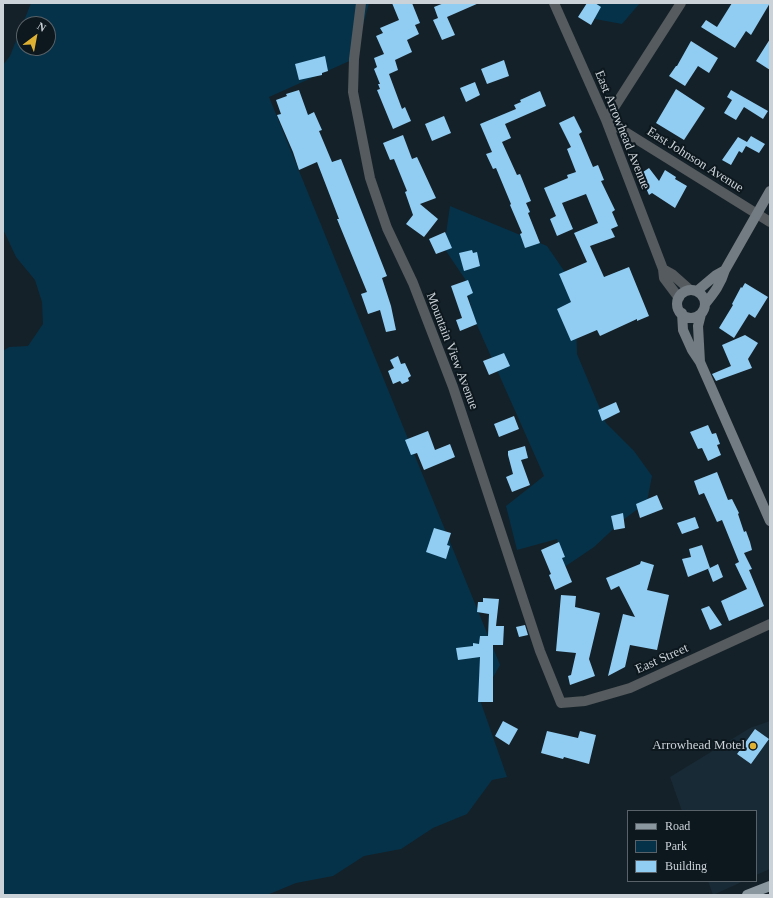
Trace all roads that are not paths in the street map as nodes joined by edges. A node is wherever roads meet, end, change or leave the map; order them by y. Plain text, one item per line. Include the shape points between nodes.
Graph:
1 (361, 3) edge
2 (554, 3) edge
3 (681, 3) edge
4 (606, 120) junction
5 (770, 191) edge
6 (756, 214) junction
7 (770, 222) edge
8 (663, 269) junction
9 (725, 270) junction
10 (693, 291) junction
11 (679, 298) junction
12 (705, 304) junction
13 (682, 313) junction
14 (701, 314) junction
15 (700, 362) junction
16 (770, 521) edge
17 (770, 624) edge
18 (561, 703) joint
19 (770, 886) edge
20 (747, 895) edge

1 - 18 street, Mountain View Avenue via 353,92 370,178 387,228 413,283 453,387 540,651
2 - 4 street, East Arrowhead Avenue
3 - 4 street
4 - 6 street, East Johnson Avenue
4 - 8 street, East Arrowhead Avenue
5 - 6 street
6 - 7 street, East Johnson Avenue
6 - 9 street
8 - 10 street
8 - 11 street, East Arrowhead Avenue via 664,278
9 - 10 street
9 - 12 street via 716,292
10 - 11 street via 681,294
10 - 12 street via 701,294
11 - 13 street via 678,304
12 - 14 street
13 - 14 street via 691,318
13 - 15 street via 683,330
14 - 15 street via 698,326
15 - 16 street
17 - 18 street, East Street via 630,688 585,701
19 - 20 main road

